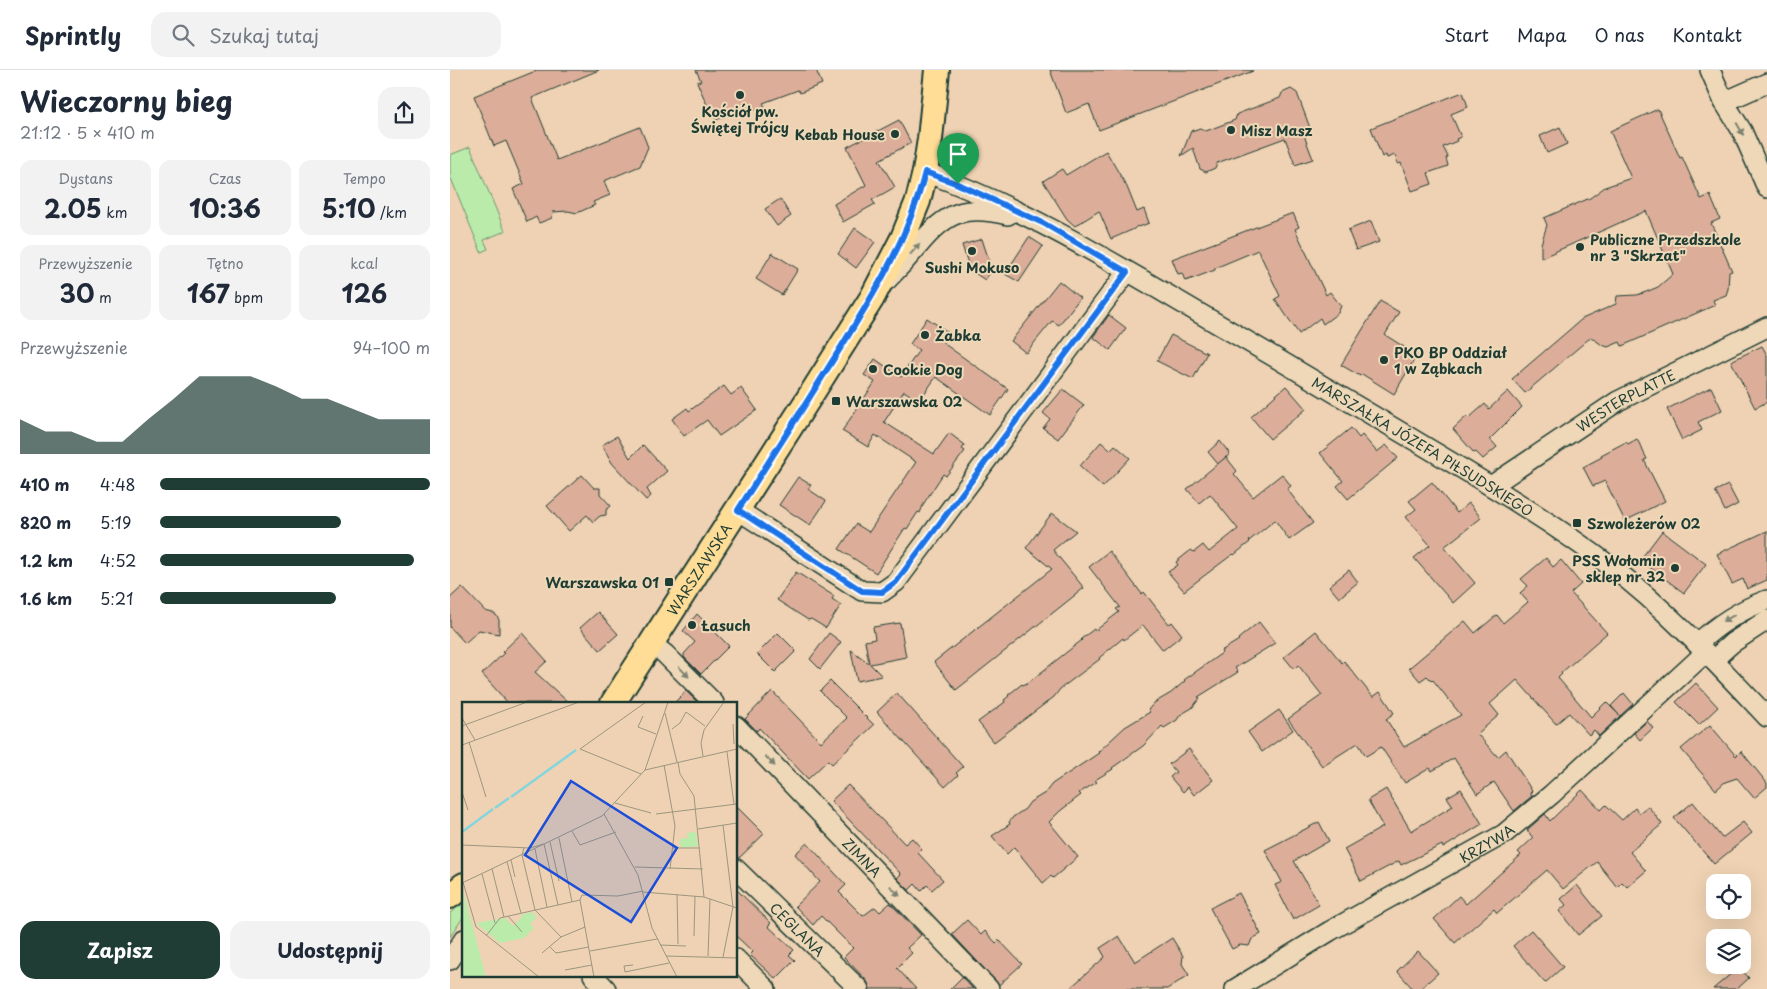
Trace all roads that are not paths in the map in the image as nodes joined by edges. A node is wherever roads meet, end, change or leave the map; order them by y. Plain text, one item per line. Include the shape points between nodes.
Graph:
1 (937, 70) edge
2 (1710, 70) edge
3 (1767, 83) edge
4 (1724, 102) junction
5 (925, 172) junction
6 (1767, 188) edge
7 (1043, 223) junction
8 (1127, 272) junction
9 (872, 298) junction
10 (1767, 328) edge
11 (1491, 486) junction
12 (738, 510) junction
13 (1767, 600) edge
14 (1767, 620) edge
15 (652, 644) junction
16 (1705, 652) junction
17 (614, 702) edge
18 (713, 702) edge
19 (1767, 717) edge
20 (738, 728) edge
21 (738, 871) edge
22 (462, 887) edge
23 (450, 896) edge
24 (462, 942) edge
25 (450, 960) edge
26 (738, 961) edge
27 (594, 976) edge
28 (606, 989) edge
29 (766, 989) edge
30 (859, 989) edge
31 (989, 989) edge
32 (1235, 989) edge

1 - 5 main road
2 - 4 street
3 - 4 street
4 -> 6 street via 1742,131
5 - 7 street, MARSZAŁKA JÓZEFA PIŁSUDSKIEGO
5 - 9 main road, WARSZAWSKA via 903,238
7 - 8 street, MARSZAŁKA JÓZEFA PIŁSUDSKIEGO
9 -> 7 street, MARSZAŁKA JÓZEFA PIŁSUDSKIEGO via 944,219 983,210
8 - 11 street, MARSZAŁKA JÓZEFA PIŁSUDSKIEGO
8 - 12 street via 896,582 882,592 862,591
9 - 12 main road, WARSZAWSKA
10 - 11 street, WESTERPLATTE via 1618,401
11 - 16 street, MARSZAŁKA JÓZEFA PIŁSUDSKIEGO via 1610,567 1657,605
12 - 15 main road, WARSZAWSKA
13 -> 16 street via 1721,623
14 - 16 street via 1732,643
15 - 17 main road, WARSZAWSKA
15 -> 18 street
16 - 19 street, MARSZAŁKA JÓZEFA PIŁSUDSKIEGO
16 - 32 street, KRZYWA via 1552,794 1504,834 1330,931
20 -> 31 street, ZIMNA
21 - 30 street, CEGLANA
22 - 23 main road
24 - 25 street
26 - 29 street
27 - 28 street

